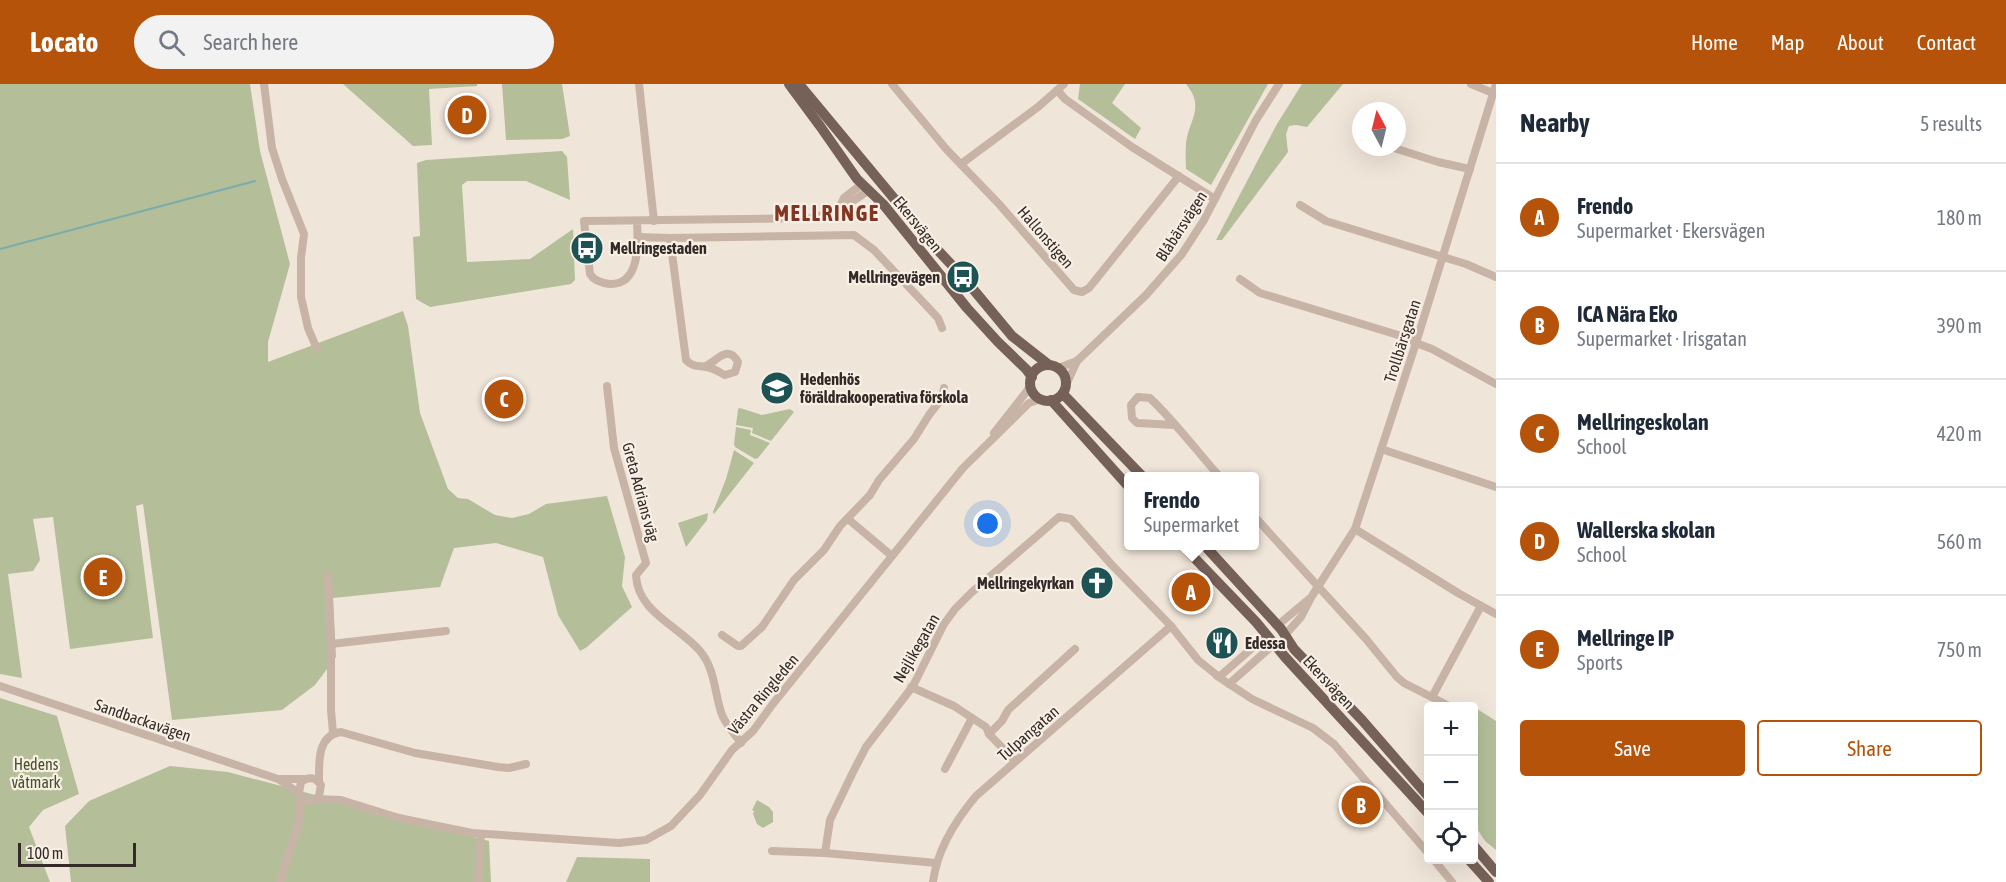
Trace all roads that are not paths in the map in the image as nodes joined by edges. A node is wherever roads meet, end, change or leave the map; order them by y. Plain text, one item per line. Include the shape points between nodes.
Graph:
1 (264, 84) edge
2 (639, 84) edge
3 (789, 84) edge
4 (800, 84) edge
5 (892, 84) edge
6 (1065, 84) edge
7 (1279, 84) edge
8 (1471, 84) edge
9 (1496, 84) edge
10 (1058, 91) junction
11 (1493, 93) junction
12 (1406, 152) edge
13 (961, 164) junction
14 (1470, 169) junction
15 (1179, 176) junction
16 (877, 178) junction
17 (866, 187) junction
18 (1215, 199) junction
19 (1300, 205) dead end
20 (637, 221) junction
21 (654, 221) junction
22 (638, 237) junction
23 (670, 238) junction
24 (1443, 256) junction
25 (1496, 278) edge
26 (1240, 279) dead end
27 (942, 328) dead end
28 (1416, 343) junction
29 (317, 349) dead end
30 (1077, 361) junction
31 (706, 366) dead end
32 (1054, 367) junction
33 (1031, 381) junction
34 (1496, 384) edge
35 (607, 386) dead end
36 (944, 388) dead end
37 (1065, 389) junction
38 (1046, 400) junction
39 (1007, 421) junction
40 (1175, 425) junction
41 (1382, 448) junction
42 (1138, 472) edge
43 (1215, 472) edge
44 (1124, 482) edge
45 (1496, 487) edge
46 (848, 519) junction
47 (1259, 521) edge
48 (1355, 528) junction
49 (1187, 550) edge
50 (1209, 550) edge
51 (892, 556) junction
52 (328, 576) dead end
53 (1318, 586) junction
54 (1481, 606) junction
55 (1496, 614) edge
56 (1171, 626) junction
57 (1281, 630) junction
58 (446, 631) dead end
59 (722, 635) dead end
60 (1267, 635) junction
61 (331, 644) junction
62 (1274, 644) junction
63 (1075, 649) dead end
64 (1224, 681) junction
65 (0, 686) edge
66 (911, 687) junction
67 (1432, 697) junction
68 (1441, 702) edge
69 (972, 718) junction
70 (333, 733) junction
71 (989, 734) junction
72 (741, 742) junction
73 (319, 760) junction
74 (1015, 761) junction
75 (526, 764) dead end
76 (945, 769) dead end
77 (278, 779) junction
78 (306, 779) junction
79 (320, 783) junction
80 (1424, 791) edge
81 (299, 795) junction
82 (315, 800) junction
83 (341, 800) junction
84 (1425, 810) edge
85 (300, 818) junction
86 (481, 834) junction
87 (1424, 848) edge
88 (772, 851) dead end
89 (1478, 852) edge
90 (825, 853) junction
91 (937, 863) junction
92 (1437, 864) edge
93 (1472, 864) edge
94 (1496, 872) edge
95 (280, 882) edge
96 (478, 882) edge
97 (933, 882) edge
98 (1452, 882) edge
99 (1489, 882) edge

1 - 29 street via 272,148 304,234 301,297
2 - 21 street
3 - 17 main road, Ekersvägen via 845,164
4 - 16 main road, Ekersvägen
5 - 13 street, Hallonstigen
6 - 10 street
7 - 18 street, Blåbärsvägen
8 - 11 street
9 - 11 street, Trollbärsgatan
10 - 13 street
10 - 15 street via 1123,141
11 - 14 street, Trollbärsgatan
12 - 14 street
13 - 15 street, Hallonstigen via 1074,290 1082,292
14 - 24 street, Trollbärsgatan
15 - 18 street
16 - 17 main road
16 - 32 main road, Ekersvägen via 1012,336
17 - 21 street via 849,204 813,218
17 - 33 main road, Ekersvägen via 967,308 1026,369
18 - 30 street, Blåbärsvägen via 1166,273
19 - 24 street via 1326,221
20 - 21 street
20 - 22 street
20 - 22 street via 584,221 593,279 615,284 625,279 638,258
22 - 23 street
23 - 27 street via 854,235 874,250 938,318
23 - 31 street via 686,360
24 - 25 street
24 - 28 street, Trollbärsgatan
26 - 28 street via 1260,293
28 - 34 street
28 - 41 street, Trollbärsgatan
30 - 32 street, Blåbärsvägen
30 - 37 street, Blåbärsvägen
32 - 33 main road via 1036,369
32 - 37 main road via 1064,375
33 - 38 main road via 1035,394
33 - 39 street, Västra Ringleden
35 - 72 street, Greta Adrians väg via 614,448 646,563 636,575 640,592 647,605 702,654 715,681 723,718
36 - 46 street via 942,398 914,439
37 - 38 main road
37 - 42 main road
38 - 39 street, Västra Ringleden via 1029,403
38 - 44 main road
39 - 51 street, Västra Ringleden
40 - 40 street via 1137,423 1132,418 1131,405 1138,397 1150,398
40 - 43 street
41 - 45 street
41 - 48 street, Trollbärsgatan
46 - 51 street
46 - 59 street via 747,641 738,646
47 - 53 street
48 - 53 street, Trollbärsgatan
48 - 54 street
49 - 60 main road, Ekersvägen
50 - 57 main road, Ekersvägen
51 - 72 street, Västra Ringleden
52 - 61 street
53 - 57 street, Trollbärsgatan
53 - 67 street via 1404,684
54 - 55 street
54 - 67 street
56 - 64 street, Nejlikegatan via 1206,668
56 - 66 street, Nejlikegatan via 1071,519 1059,517 955,609
56 - 74 street, Tulpangatan
57 - 60 main road
57 - 62 main road
57 - 80 main road, Ekersvägen
58 - 61 street
60 - 62 main road, Ekersvägen
60 - 64 street
61 - 70 street
62 - 64 street
62 - 84 main road, Ekersvägen
63 - 71 street via 1008,710
64 - 87 street, Nejlikegatan via 1306,724 1334,744
65 - 77 street, Sandbackavägen
66 - 69 street
66 - 90 street, Nejlikegatan via 866,747 853,772 830,820
67 - 68 street
69 - 71 street via 986,727
69 - 76 street
70 - 73 street via 325,739
70 - 75 street via 415,753 498,767
71 - 74 street
72 - 86 street, Västra Ringleden via 681,817 653,837 619,843
73 - 78 street
73 - 79 street
74 - 91 street, Tulpangatan via 962,813
77 - 78 street, Sandbackavägen
77 - 81 street, Sandbackavägen
78 - 79 street
78 - 81 street via 299,786
79 - 82 street via 321,793
79 - 83 street
81 - 82 street via 306,801
81 - 85 street
82 - 83 street
82 - 85 street
83 - 86 street via 399,818
85 - 95 street
86 - 96 street
88 - 90 street
89 - 94 main road
90 - 91 street
91 - 97 street, Tulpangatan
92 - 98 street
93 - 99 main road

